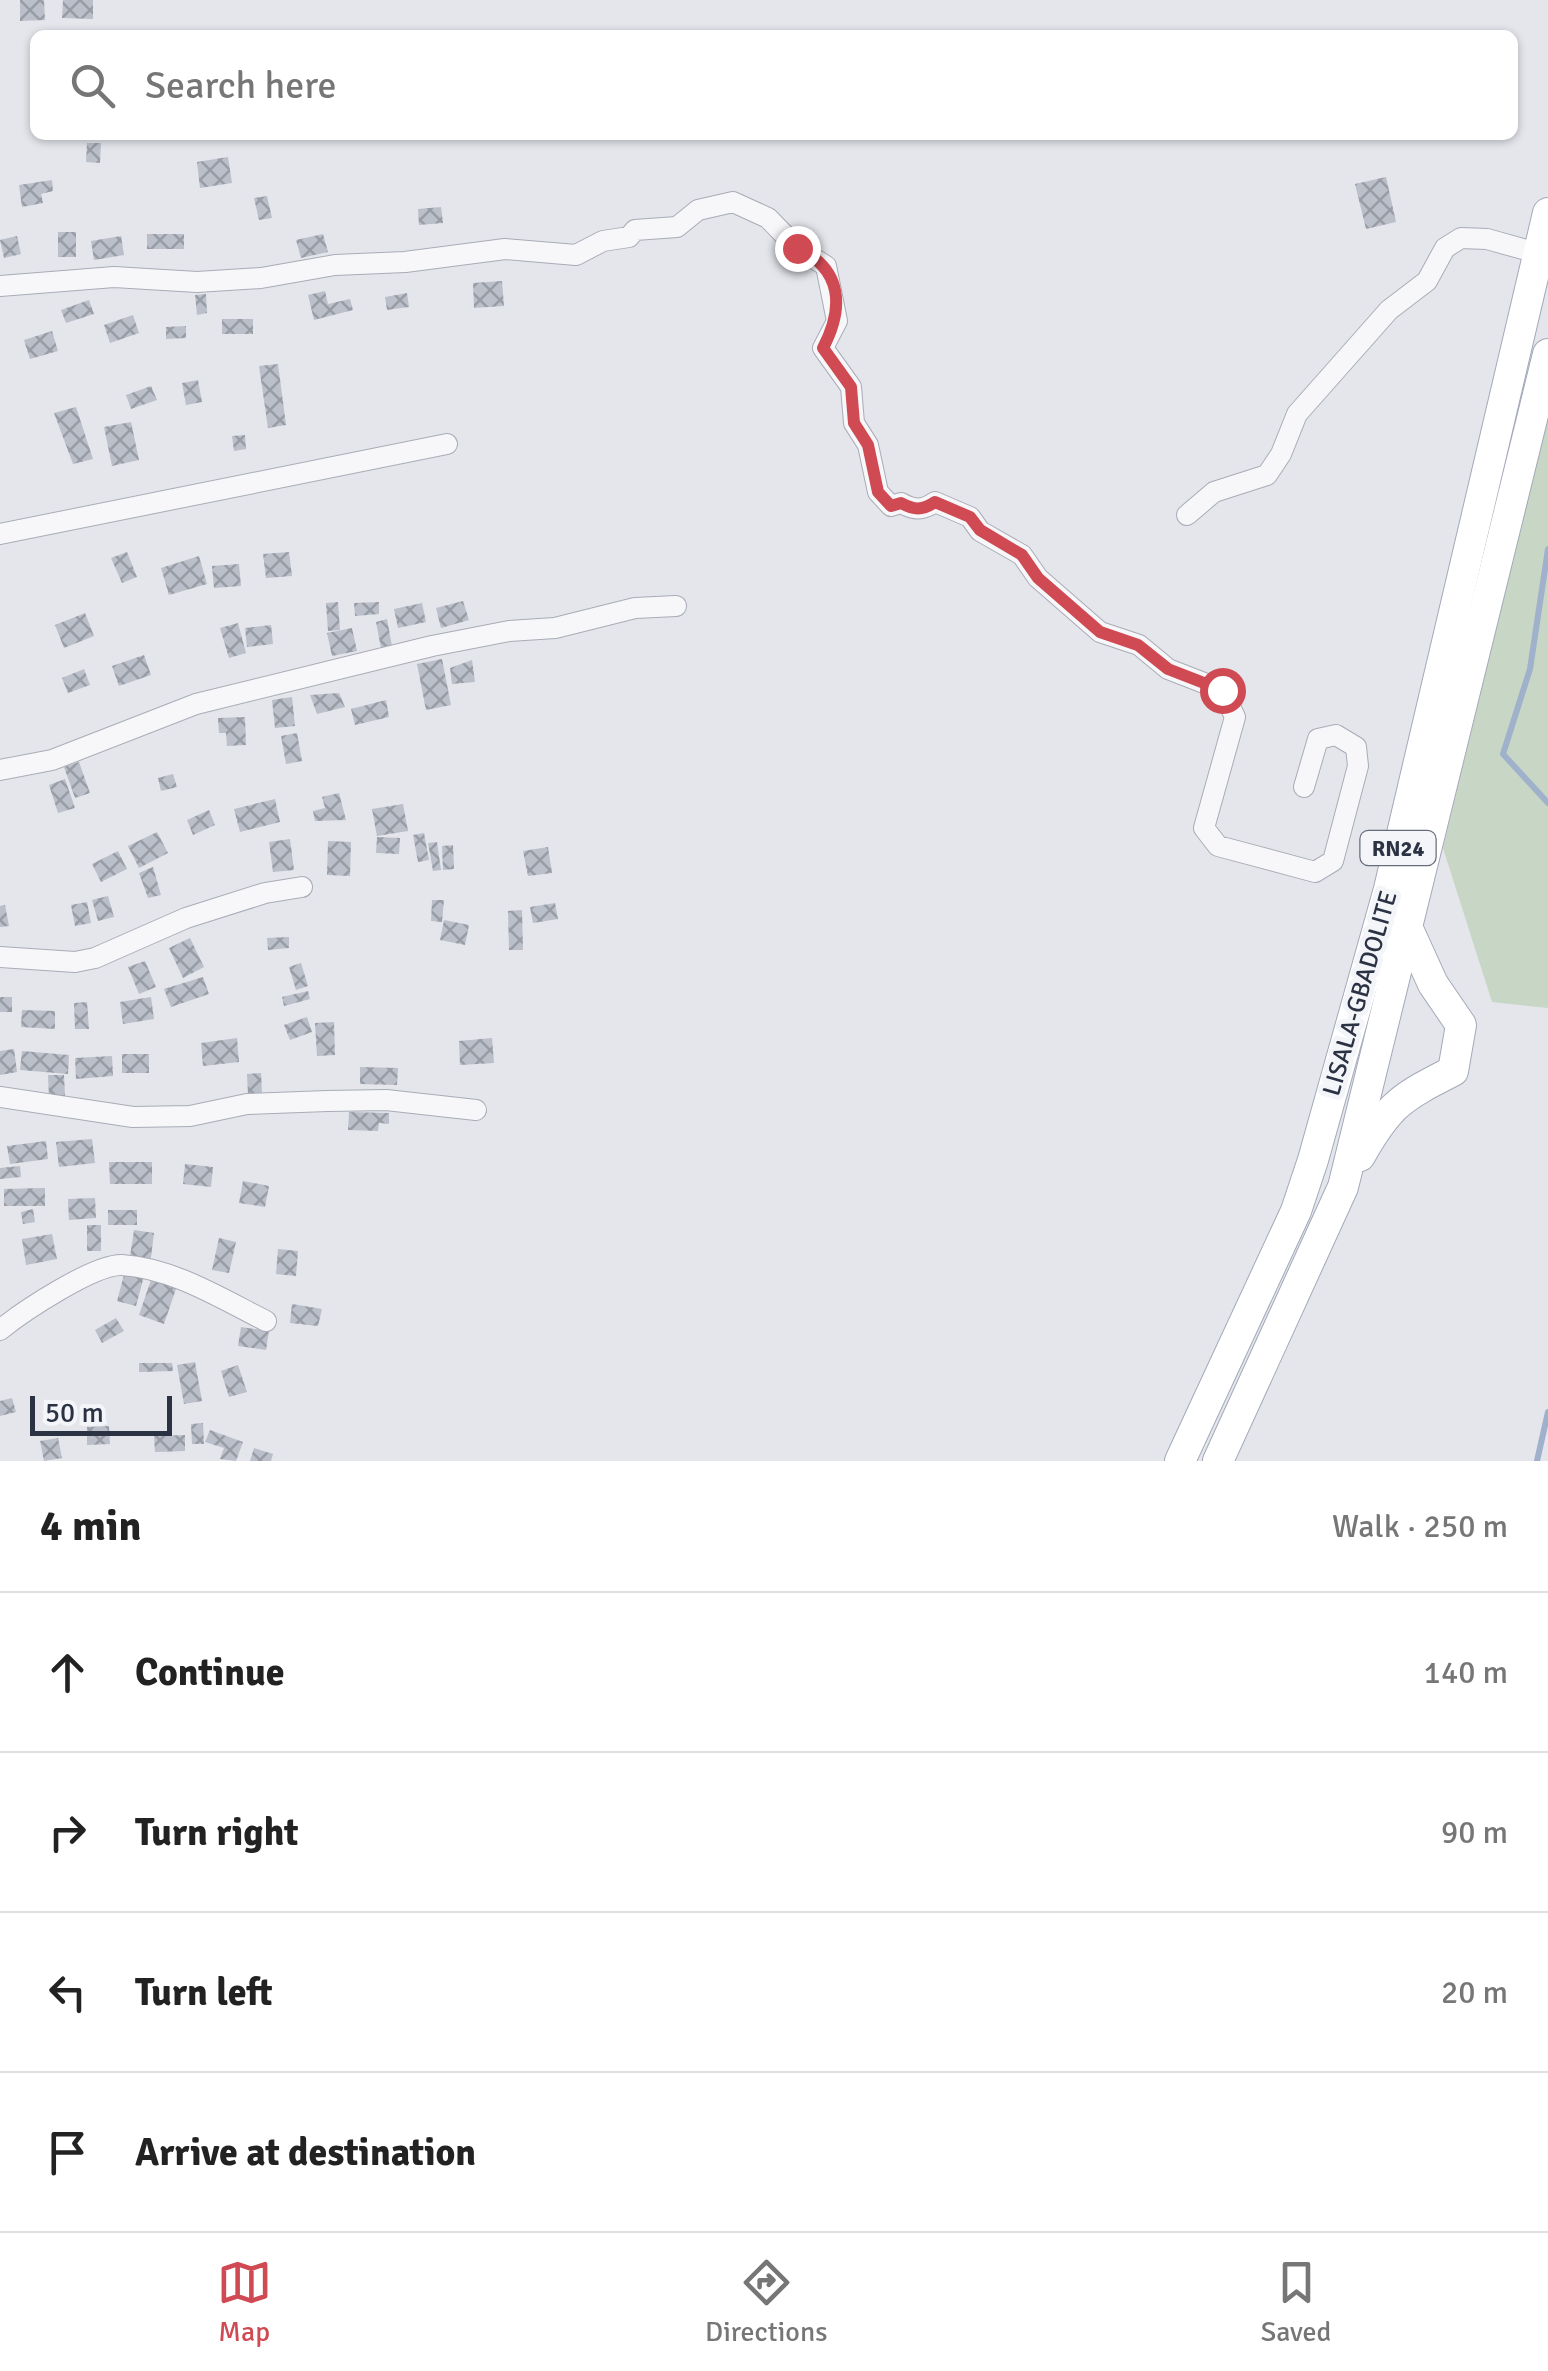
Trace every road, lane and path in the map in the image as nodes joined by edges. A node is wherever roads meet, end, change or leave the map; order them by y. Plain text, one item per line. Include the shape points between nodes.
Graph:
1 (1548, 213) edge
2 (1537, 253) junction
3 (0, 286) edge
4 (1548, 354) edge
5 (448, 444) dead end
6 (1187, 515) dead end
7 (0, 534) edge
8 (676, 606) dead end
9 (0, 770) edge
10 (1304, 787) dead end
11 (302, 887) dead end
12 (1408, 928) junction
13 (0, 957) edge
14 (0, 1097) edge
15 (476, 1110) dead end
16 (1343, 1187) junction
17 (266, 1321) dead end
18 (0, 1330) edge
19 (1180, 1461) edge
20 (1218, 1461) edge

1 - 2 main road, LISALA-GBADOLITE / RN24
2 - 6 street via 1474,238 1445,248 1427,281 1389,310 1297,414 1266,475 1214,492
2 - 19 main road, LISALA-GBADOLITE / RN24 via 1388,889 1313,1160 1296,1211
3 - 10 street via 114,277 262,278 505,248 576,255 635,230 677,227 698,210 733,202 768,218 826,266 838,320 823,348 851,387 854,423 868,445 878,492 891,506 925,509 935,502 970,517 1022,555 1038,578 1100,632 1222,690 1235,717 1204,828 1218,846 1316,872 1333,861 1358,766 1356,747 1336,736 1318,740
4 - 12 main road, LISALA-GBADOLITE / RN24
5 - 7 street
8 - 9 street via 432,646 196,704 52,760
11 - 13 street via 200,913 95,958
12 - 16 main road, LISALA-GBADOLITE / RN24
12 - 16 main road via 1427,974 1461,1024 1454,1071 1384,1113
14 - 15 street via 133,1116 366,1100
16 - 20 main road, LISALA-GBADOLITE / RN24
17 - 18 street via 180,1279 122,1265 77,1281

